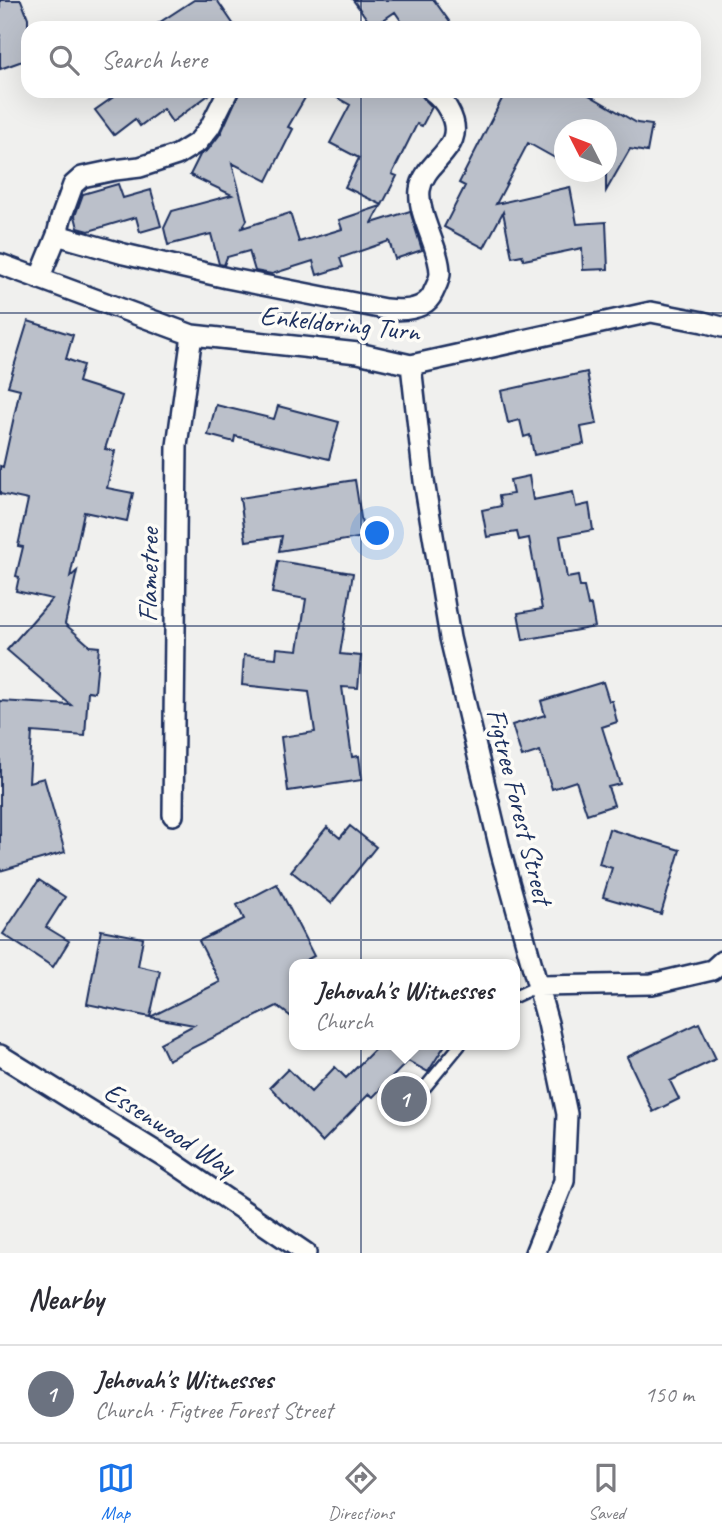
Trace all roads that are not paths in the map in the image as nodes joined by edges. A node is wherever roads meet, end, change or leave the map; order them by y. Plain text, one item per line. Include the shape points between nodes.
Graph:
1 (224, 98) edge
2 (439, 98) edge
3 (57, 235) junction
4 (0, 264) edge
5 (39, 279) junction
6 (722, 327) edge
7 (192, 335) junction
8 (411, 365) junction
9 (173, 815) dead end
10 (722, 961) edge
11 (539, 986) junction
12 (520, 994) edge
13 (456, 1050) edge
14 (0, 1055) edge
15 (413, 1102) dead end
16 (306, 1253) edge
17 (535, 1253) edge

1 - 3 street via 198,142 177,155 82,177 65,203
2 - 3 street via 455,130 453,141 420,187 440,275 431,298 420,306 403,311 385,309 227,278
3 - 5 street
4 - 5 street, Enkeldoring Turn
5 - 7 street, Enkeldoring Turn
6 - 8 street, Enkeldoring Turn via 650,312
7 - 8 street, Enkeldoring Turn via 358,353
7 - 9 street, Flametree via 177,446
8 - 11 street, Figtree Forest Street via 424,481 450,638 500,853
10 - 11 street via 712,970 652,984
11 - 12 lane
11 - 17 street, Figtree Forest Street via 567,1114 564,1181
13 - 15 lane
14 - 16 street, Essenwood Way via 168,1159

